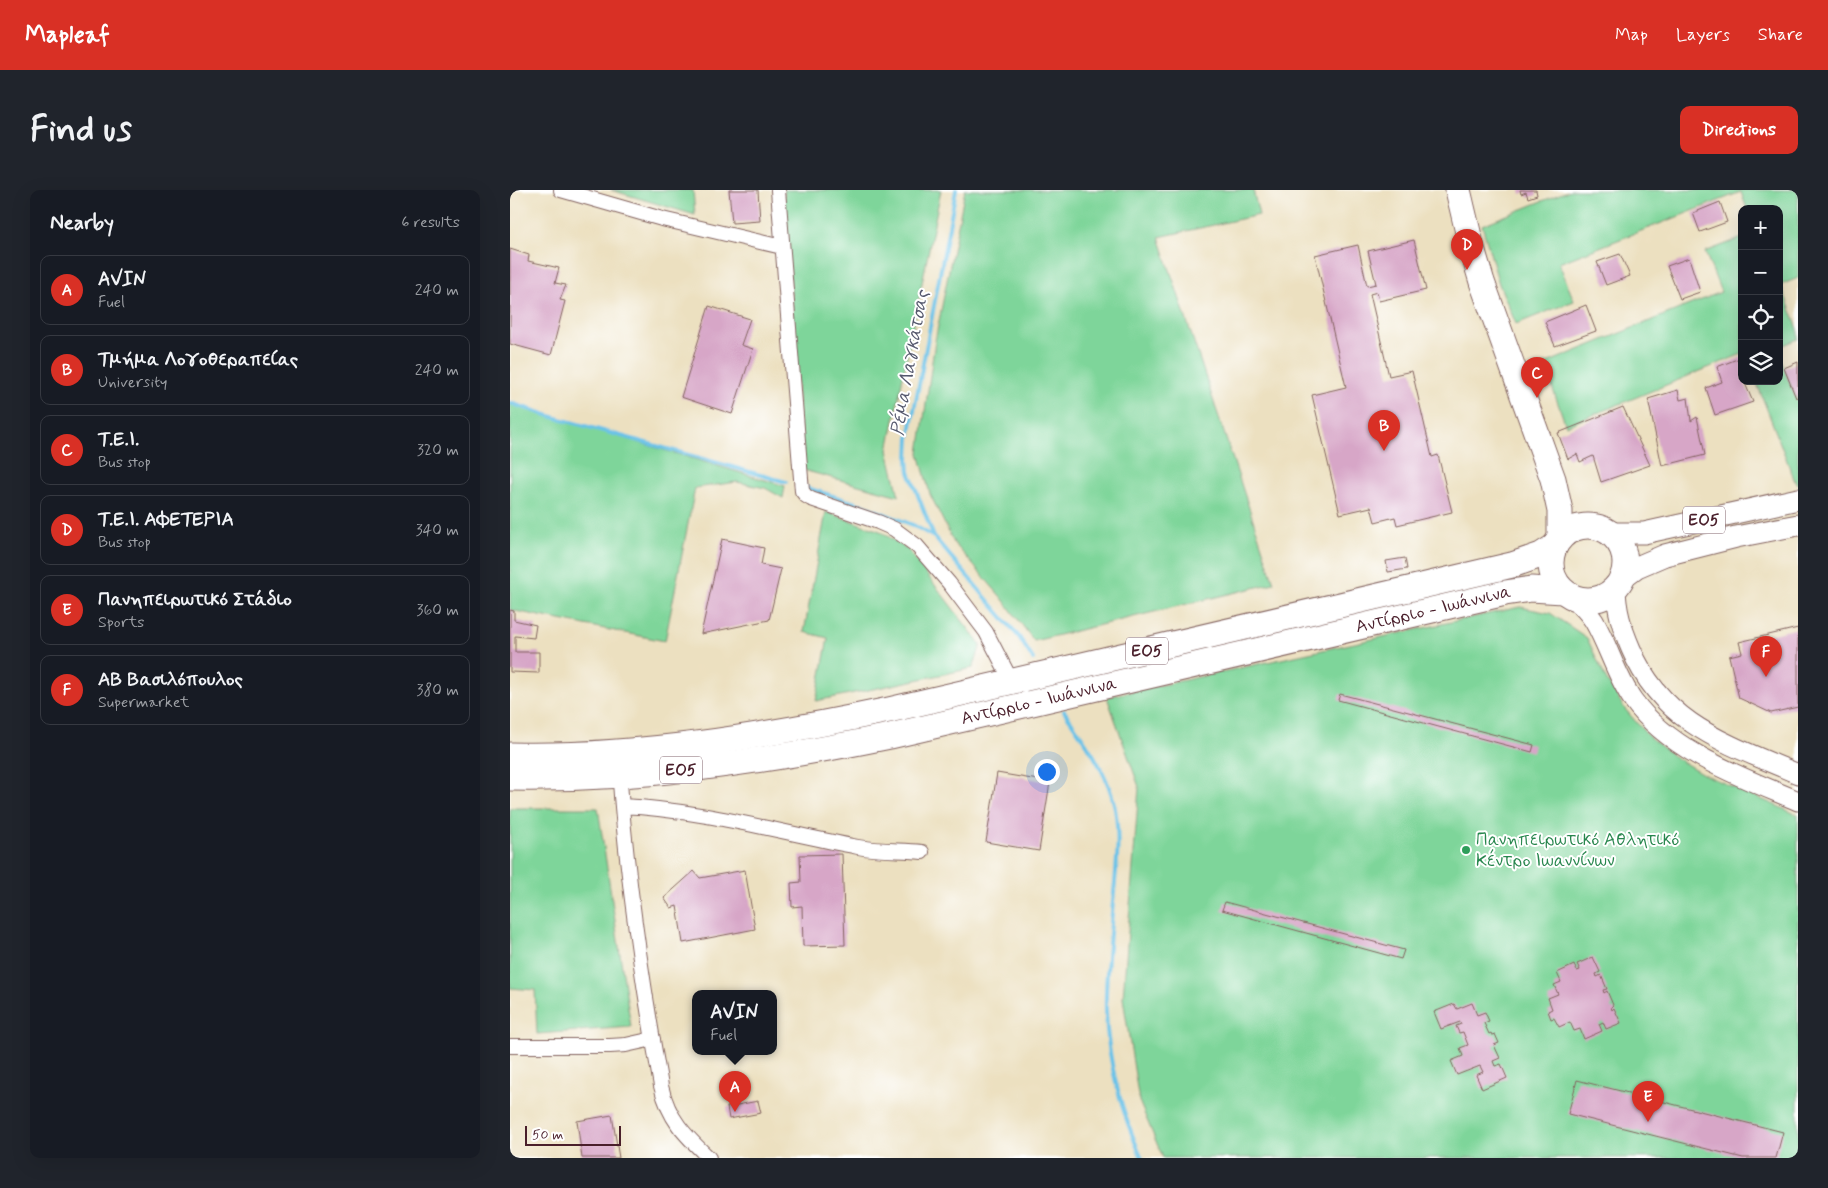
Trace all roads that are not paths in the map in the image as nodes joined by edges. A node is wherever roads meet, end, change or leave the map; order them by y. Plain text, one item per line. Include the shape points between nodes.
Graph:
1 (561, 190) edge
2 (778, 190) edge
3 (1458, 190) edge
4 (782, 247) junction
5 (1553, 479) junction
6 (1798, 498) edge
7 (1798, 525) edge
8 (1602, 530) junction
9 (1558, 542) junction
10 (1619, 582) junction
11 (1567, 593) junction
12 (1012, 682) junction
13 (617, 751) junction
14 (510, 755) edge
15 (1798, 774) edge
16 (619, 776) junction
17 (510, 778) edge
18 (1798, 801) edge
19 (622, 806) junction
20 (922, 852) dead end
21 (652, 1039) junction
22 (510, 1046) edge
23 (709, 1158) edge

1 - 4 street via 662,219
2 - 4 street
3 - 5 highway via 1482,282
4 - 12 street via 800,480 804,494 894,529 917,546 986,632
5 - 8 highway via 1581,518
5 - 9 highway via 1560,511
6 - 8 main road, ΕΟ5 via 1644,533
7 - 10 main road, ΕΟ5 via 1665,555 1644,564
8 - 9 highway, ΕΟ5 via 1577,528
8 - 10 highway via 1616,540 1623,553 1624,568
9 - 11 highway via 1552,555 1553,574 1556,583
9 - 12 highway, Αντίρριο - Ιωάννινα / ΕΟ5 via 1526,561 1506,567
10 - 11 highway, ΕΟ5 via 1600,598 1580,600
10 - 15 main road via 1618,612 1634,656 1652,688 1667,705 1722,741
11 - 16 highway, Αντίρριο - Ιωάννινα / ΕΟ5 via 1531,588 1505,593 808,753
11 - 18 main road via 1594,621 1622,682 1646,717 1693,752
12 - 13 highway, Αντίρριο - Ιωάννινα / ΕΟ5 via 782,731
13 - 14 highway, Αντίρριο - Ιωάννινα / ΕΟ5
13 - 16 street
16 - 17 highway, Αντίρριο - Ιωάννινα / ΕΟ5
16 - 19 street
19 - 20 street via 710,815 860,848
19 - 21 street via 633,918
21 - 22 street via 610,1046
21 - 23 street via 668,1110 679,1128

